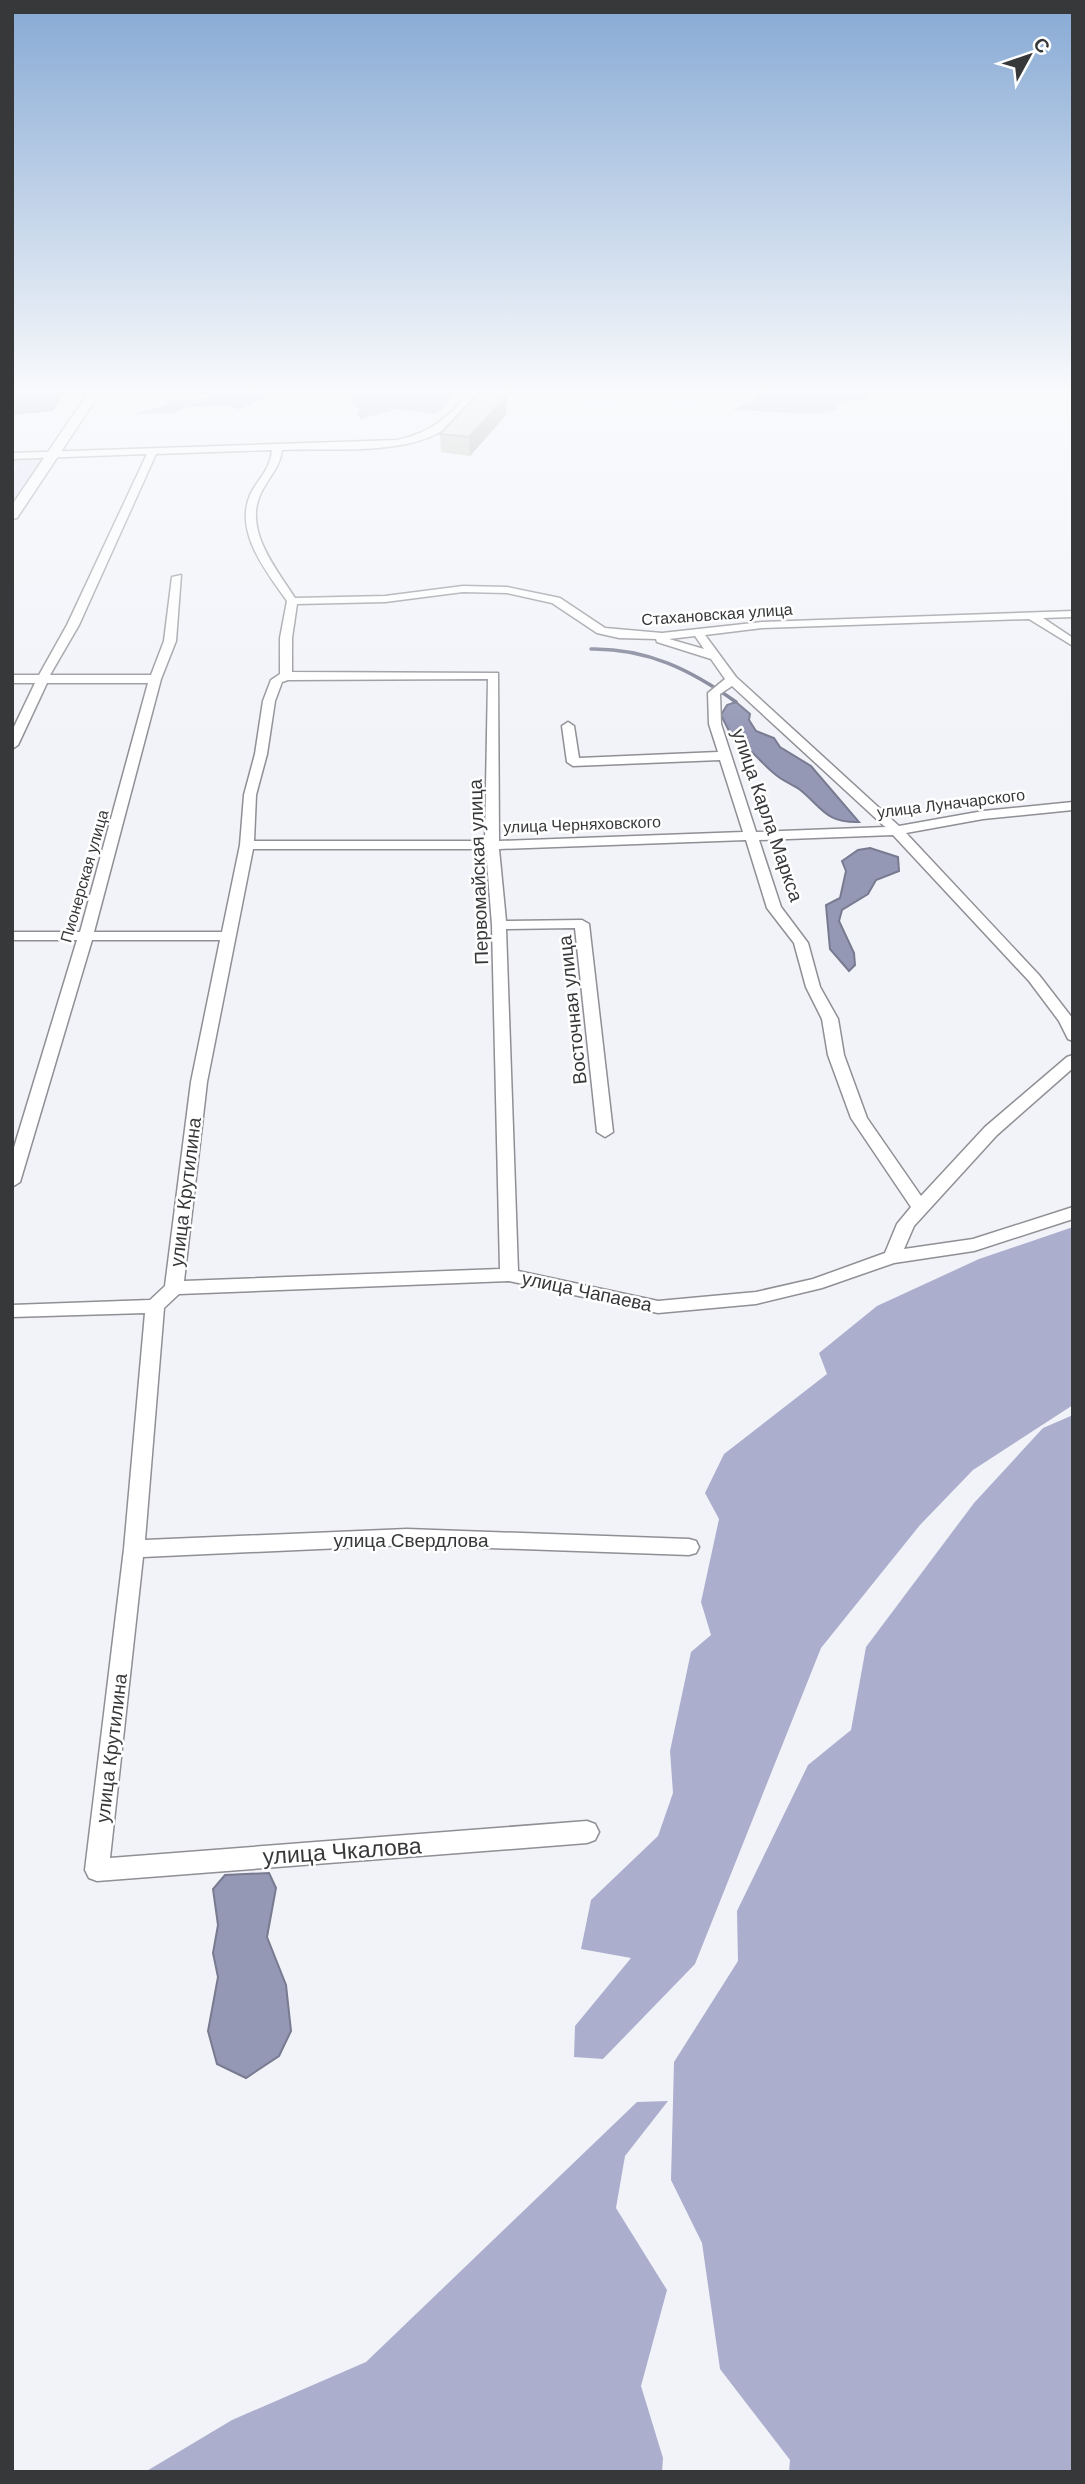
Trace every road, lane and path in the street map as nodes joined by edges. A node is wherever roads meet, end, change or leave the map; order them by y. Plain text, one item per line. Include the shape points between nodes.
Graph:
1 (128, 506) edge
2 (249, 506) edge
3 (177, 577) dead end
4 (292, 601) junction
5 (1073, 614) edge
6 (1032, 616) junction
7 (697, 631) junction
8 (640, 635) junction
9 (1073, 643) edge
10 (715, 656) junction
11 (286, 676) junction
12 (12, 679) edge
13 (155, 679) junction
14 (42, 680) junction
15 (732, 680) junction
16 (568, 726) dead end
17 (12, 745) edge
18 (723, 756) junction
19 (1073, 806) edge
20 (896, 831) junction
21 (750, 835) junction
22 (247, 845) junction
23 (492, 845) junction
24 (499, 925) junction
25 (12, 936) edge
26 (86, 936) junction
27 (230, 936) junction
28 (1073, 1036) edge
29 (1073, 1060) edge
30 (604, 1132) dead end
31 (12, 1182) edge
32 (920, 1208) junction
33 (1073, 1213) edge
34 (892, 1257) junction
35 (509, 1275) junction
36 (174, 1288) junction
37 (155, 1306) junction
38 (12, 1311) edge
39 (689, 1547) dead end
40 (134, 1549) junction
41 (587, 1832) dead end
42 (97, 1870) joint

1 - 14 street via 73,625
2 - 4 street via 247,512 265,558
3 - 13 street, Пионерская улица via 170,641
4 - 8 street, Стахановская улица via 507,590 556,600 601,631
4 - 11 street
5 - 6 street, Стахановская улица
6 - 7 street, Стахановская улица
6 - 9 street
7 - 8 street, Стахановская улица
7 - 10 street
8 - 10 street
10 - 15 street
11 - 22 street, улица Крутилина via 278,680 269,701 250,795
11 - 23 street, Первомайская улица via 494,675
12 - 14 street
13 - 14 street
13 - 26 street, Пионерская улица
14 - 17 street
15 - 18 street, улица Карла Маркса via 714,693
15 - 20 street
16 - 18 street via 573,762
18 - 21 street, улица Карла Маркса
19 - 20 street, улица Луначарского
20 - 21 street, улица Луначарского
20 - 28 street via 1034,978
21 - 23 street, улица Черняховского
21 - 32 street, улица Карла Маркса via 774,908 802,943 859,1118
22 - 23 street, улица Черняховского
22 - 27 street, улица Крутилина
23 - 24 street, Первомайская улица
24 - 30 street, Восточная улица via 582,924
24 - 35 street, Первомайская улица
25 - 26 street
26 - 27 street
26 - 31 street, Пионерская улица
27 - 36 street, улица Крутилина via 199,1082
29 - 32 street via 991,1131
32 - 34 street via 906,1224
33 - 34 street via 975,1245
34 - 35 street, улица Чапаева via 816,1284 756,1298 658,1307
35 - 36 street, улица Чапаева
36 - 37 street, улица Крутилина
37 - 38 street
37 - 40 street, улица Крутилина
39 - 40 street, улица Свердлова via 407,1536
40 - 42 street, улица Крутилина
41 - 42 street, улица Чкалова

